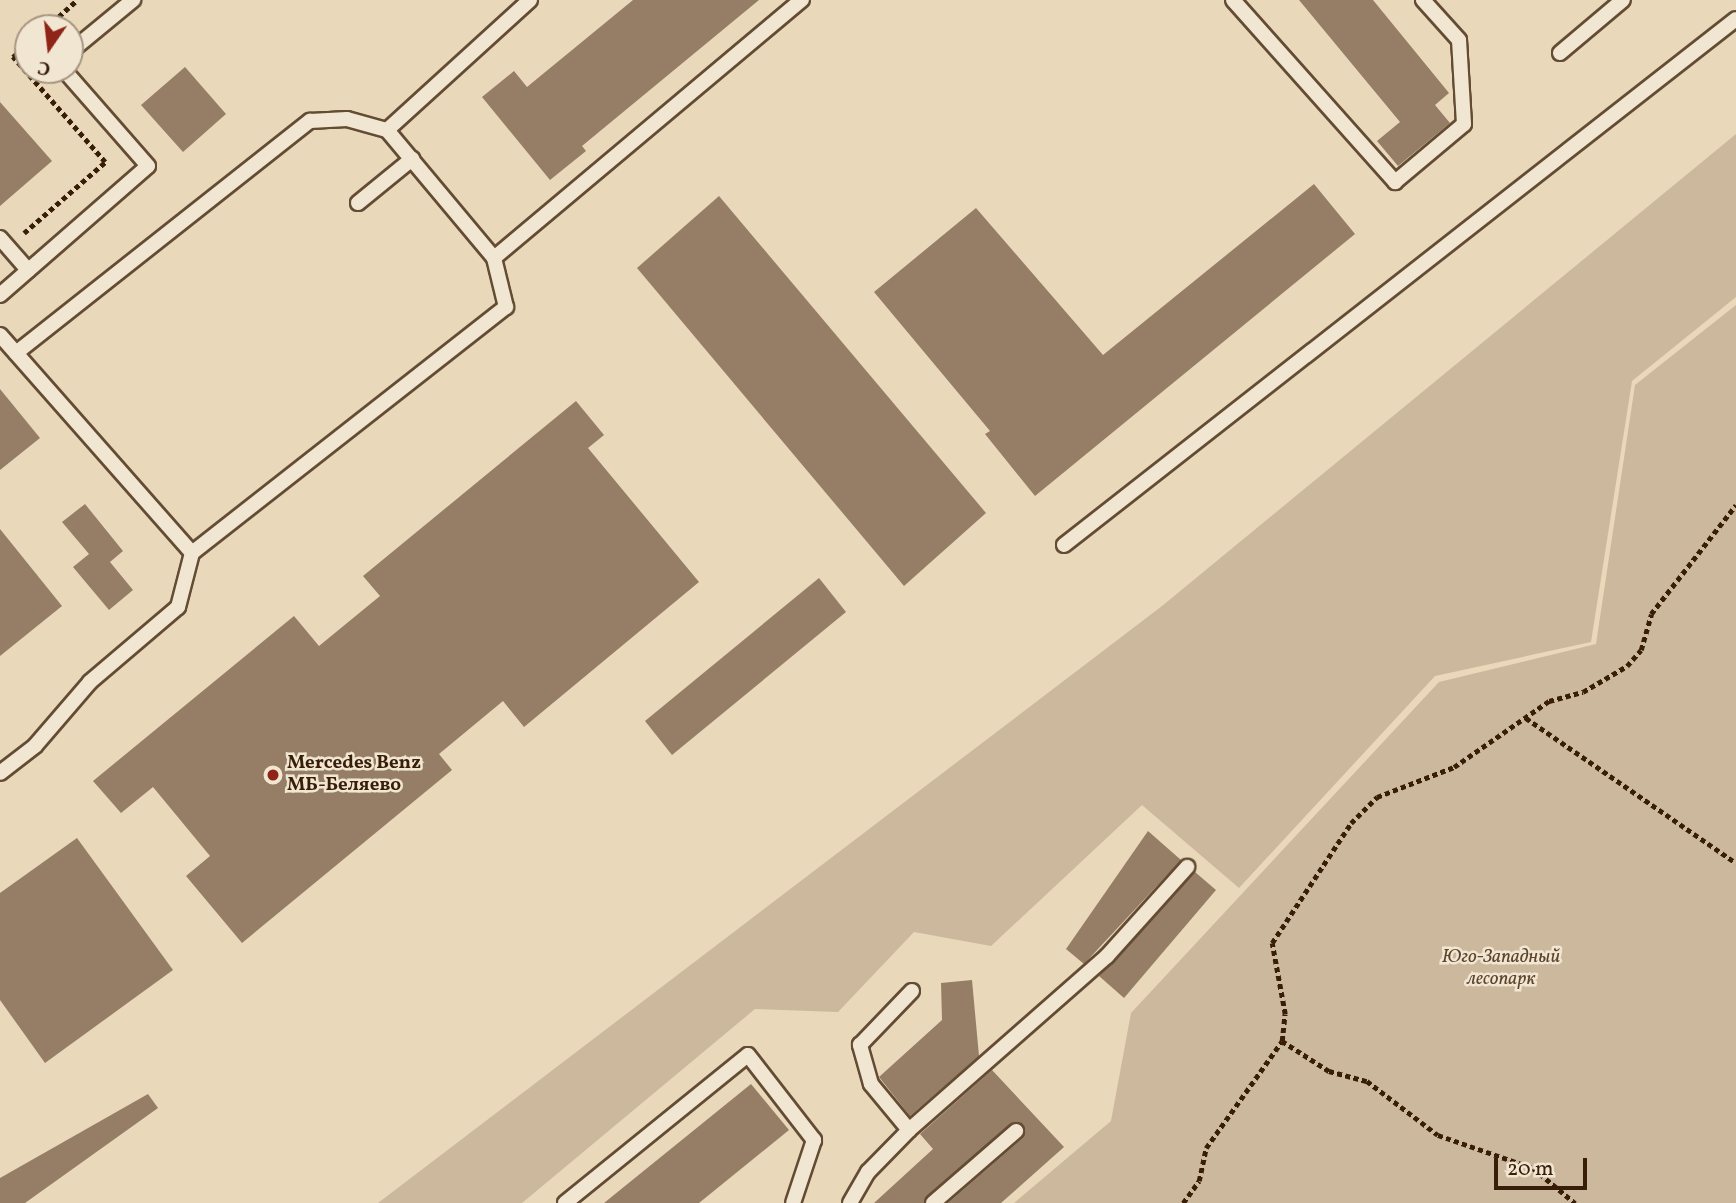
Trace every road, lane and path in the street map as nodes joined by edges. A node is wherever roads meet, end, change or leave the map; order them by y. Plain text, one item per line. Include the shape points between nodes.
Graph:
1 (77, 0) edge
2 (133, 0) edge
3 (530, 0) edge
4 (802, 0) edge
5 (1233, 0) edge
6 (1423, 0) edge
7 (1623, 0) edge
8 (62, 14) edge
9 (1736, 19) edge
10 (84, 40) edge
11 (1560, 53) dead end
12 (37, 84) edge
13 (76, 84) edge
14 (387, 130) junction
15 (412, 159) junction
16 (358, 203) dead end
17 (7, 240) edge
18 (494, 258) junction
19 (28, 270) junction
20 (0, 295) edge
21 (0, 335) edge
22 (16, 353) junction
23 (1736, 505) edge
24 (1064, 545) dead end
25 (192, 553) junction
26 (1526, 719) junction
27 (0, 774) edge
28 (1736, 863) edge
29 (1187, 867) dead end
30 (912, 991) dead end
31 (1282, 1041) junction
32 (909, 1130) junction
33 (1016, 1131) dead end
34 (565, 1203) edge
35 (793, 1203) edge
36 (850, 1203) edge
37 (933, 1203) edge
38 (1183, 1203) edge
39 (1575, 1203) edge

1 - 8 path
2 - 10 lane
3 - 14 lane
4 - 18 lane
5 - 6 lane via 1395,182 1464,124 1459,40
7 - 11 lane
9 - 24 lane
12 - 17 path via 106,162
13 - 19 lane via 148,166
14 - 15 lane
14 - 22 lane via 347,118 310,121
15 - 16 lane
15 - 18 lane
17 - 19 lane
18 - 25 lane via 506,307
19 - 20 lane
21 - 22 lane
22 - 25 lane
23 - 26 path via 1651,614 1641,650 1627,666
25 - 27 lane via 177,607
26 - 28 path
26 - 31 path via 1454,767 1377,797 1351,824 1272,943 1284,1014
29 - 32 lane via 1107,956
30 - 32 lane via 860,1045 871,1084
31 - 38 path via 1206,1148 1199,1181
31 - 39 path via 1329,1072 1367,1081 1438,1135 1533,1168
32 - 36 lane via 868,1172
33 - 37 lane
34 - 35 lane via 748,1055 814,1140

